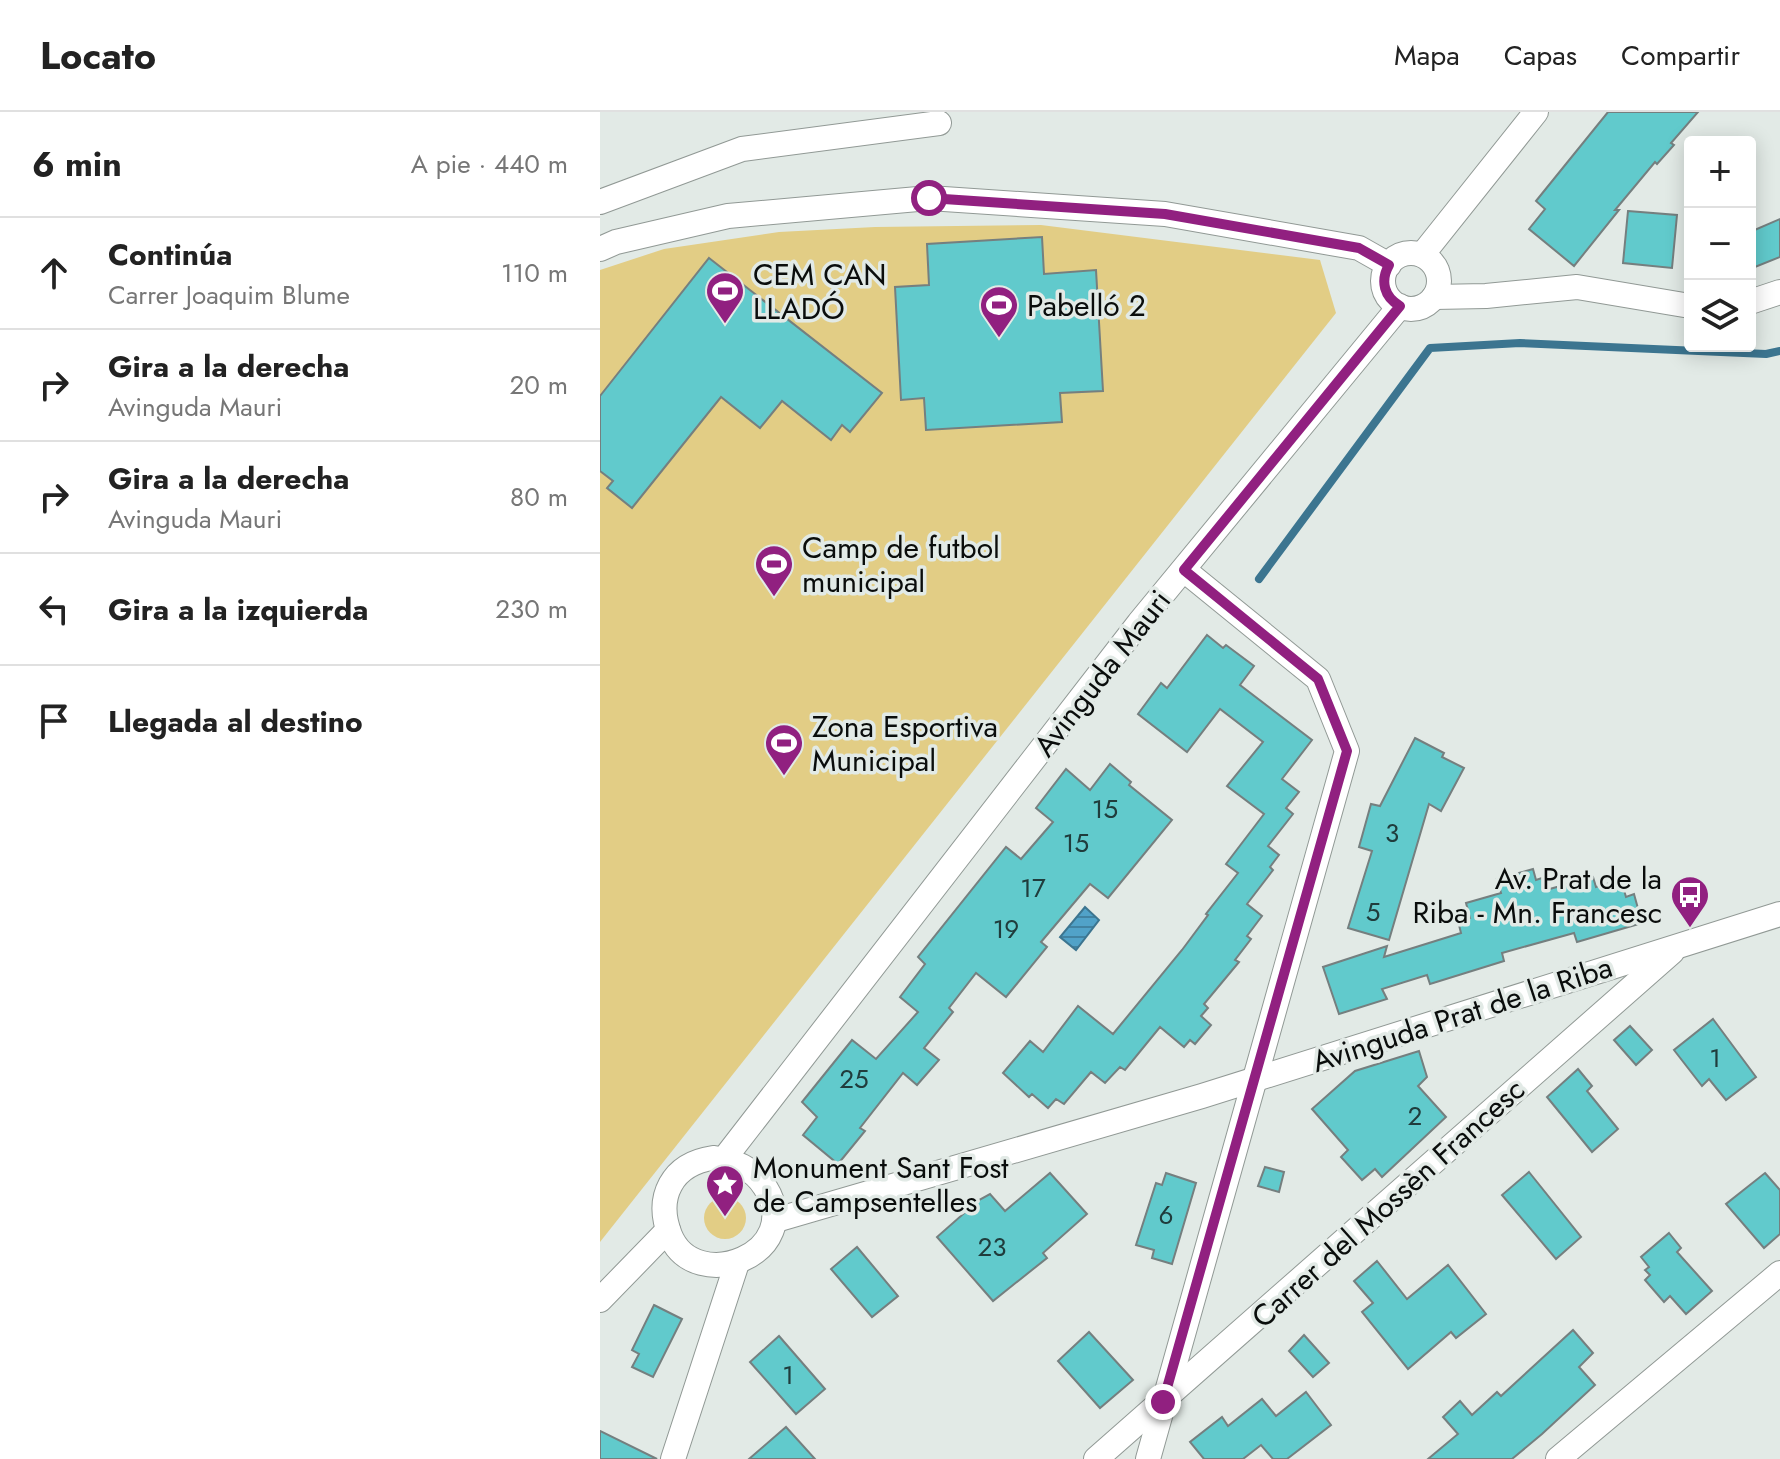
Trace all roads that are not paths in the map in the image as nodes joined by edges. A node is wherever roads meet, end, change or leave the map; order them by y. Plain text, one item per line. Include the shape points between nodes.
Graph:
1 (1536, 112) edge
2 (939, 123) dead end
3 (600, 202) edge
4 (600, 249) edge
5 (1422, 255) junction
6 (1389, 265) junction
7 (1780, 292) edge
8 (1434, 297) junction
9 (1756, 300) edge
10 (1684, 305) edge
11 (1400, 306) junction
12 (1184, 570) junction
13 (1780, 914) edge
14 (1679, 945) junction
15 (1255, 1079) junction
16 (724, 1159) junction
17 (776, 1220) junction
18 (668, 1230) junction
19 (737, 1263) junction
20 (1780, 1273) edge
21 (600, 1300) edge
22 (1163, 1402) junction
23 (673, 1459) edge
24 (1096, 1459) edge
25 (1148, 1459) edge
26 (1558, 1459) edge

1 - 5 street
2 - 3 street via 742,149
4 - 6 street via 728,216 929,198 1165,214 1359,248
5 - 6 street via 1403,254
5 - 8 street via 1438,273
6 - 11 street via 1384,288
7 - 9 street
8 - 10 street via 1577,287
8 - 11 street via 1419,307
11 - 12 street, Avinguda Mauri
12 - 15 street via 1318,679 1347,751
12 - 16 street, Avinguda Mauri
13 - 14 street, Avinguda Prat de la Riba
14 - 15 street, Avinguda Prat de la Riba
14 - 22 street, Carrer del Mossèn Francesc
15 - 17 street, Avinguda Prat de la Riba
15 - 22 street
16 - 17 street via 738,1163 764,1186
16 - 18 street via 701,1160 676,1176 664,1201
17 - 19 street via 763,1244
18 - 19 street via 683,1254 707,1264
18 - 21 street
19 - 23 street
20 - 26 street
22 - 24 street, Carrer del Mossèn Francesc
22 - 25 street

